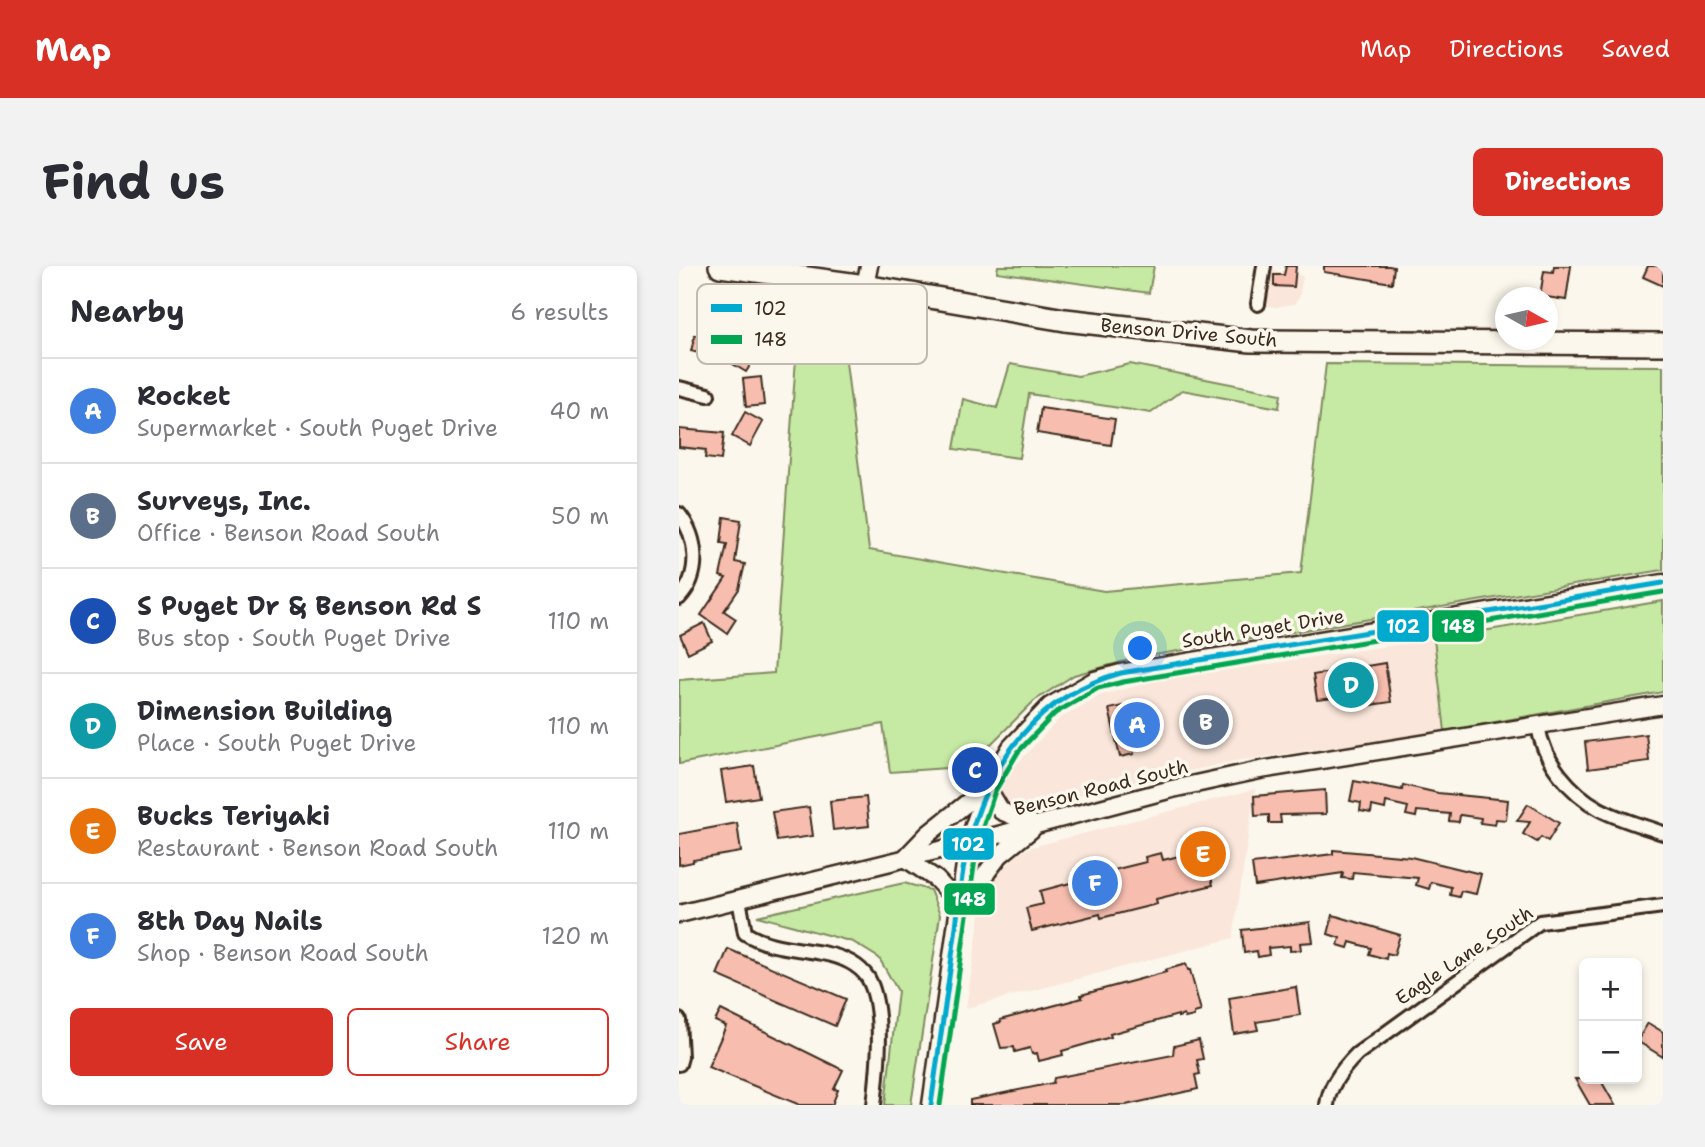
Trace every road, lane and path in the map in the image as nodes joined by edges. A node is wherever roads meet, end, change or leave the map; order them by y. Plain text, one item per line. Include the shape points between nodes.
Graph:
1 (720, 266) edge
2 (1263, 266) edge
3 (867, 276) edge
4 (903, 284) edge
5 (927, 289) edge
6 (1258, 304) dead end
7 (1663, 344) edge
8 (679, 388) edge
9 (708, 395) dead end
10 (679, 514) edge
11 (1663, 583) edge
12 (679, 598) edge
13 (1663, 705) edge
14 (1538, 726) junction
15 (987, 788) junction
16 (1035, 825) junction
17 (1663, 833) edge
18 (968, 843) junction
19 (905, 858) junction
20 (739, 899) junction
21 (960, 905) junction
22 (1663, 906) edge
23 (679, 914) edge
24 (679, 1020) edge
25 (679, 1064) edge
26 (874, 1105) edge
27 (931, 1105) edge
28 (1327, 1105) edge

1 - 3 main road, Benson Drive South
2 - 6 street
3 - 4 main road, Benson Drive South
5 - 7 main road, Benson Drive South via 1065,320 1251,341
8 - 9 street
10 - 12 street via 692,534 695,549 689,583
11 - 15 street, South Puget Drive via 1095,680 1050,706 1029,725
13 - 14 street, Benson Road South
14 - 16 street, Benson Road South via 1260,770
14 - 17 street via 1550,762 1574,793 1605,813
15 - 16 street via 1001,811
15 - 18 street, South Puget Drive
15 - 19 street via 927,834
16 - 18 street, Benson Road South
16 - 21 street via 1000,855 975,895
18 - 19 street, Benson Road South
18 - 21 street, South Puget Drive
19 - 20 street, Benson Road South
19 - 21 street via 936,879
20 - 23 street, Benson Road South
20 - 26 street via 745,933 755,940 850,961 867,978 877,1015
21 - 27 street, South Puget Drive
22 - 28 street, Eagle Lane South via 1540,922 1357,1054 1328,1093
24 - 25 street

